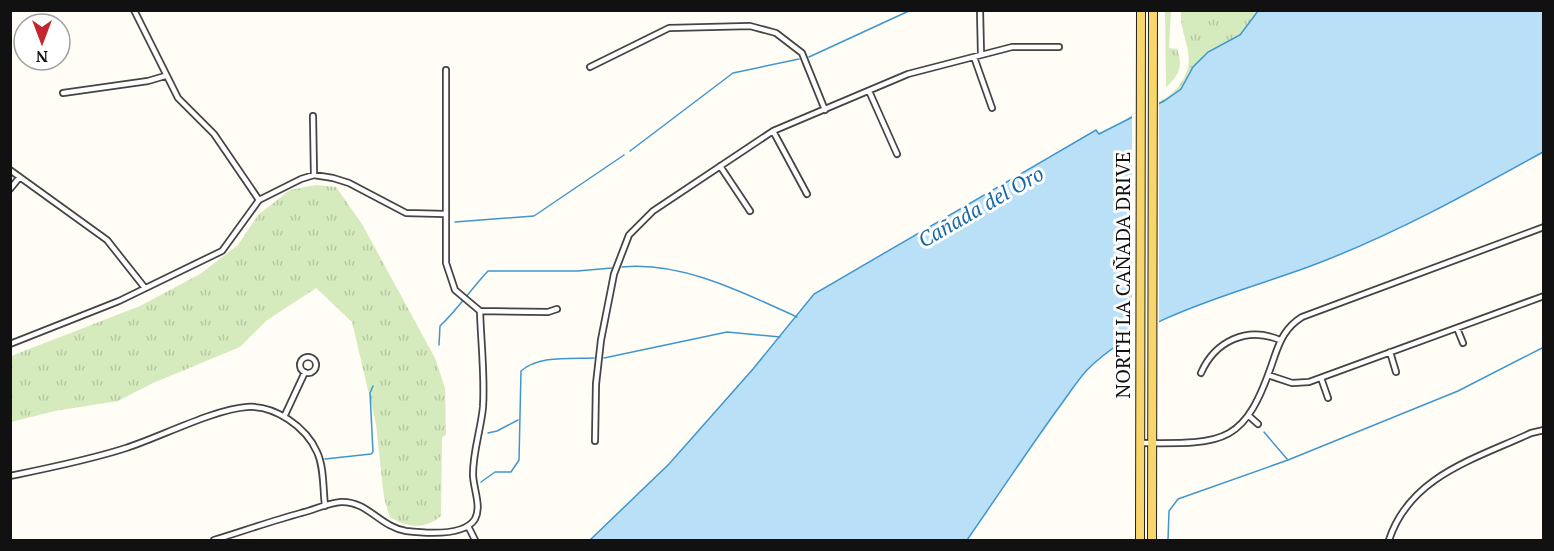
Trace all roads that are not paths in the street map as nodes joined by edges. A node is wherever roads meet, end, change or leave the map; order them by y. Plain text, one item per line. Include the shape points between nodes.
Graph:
1 (134, 10) edge
2 (980, 10) edge
3 (1141, 10) edge
4 (1153, 10) edge
5 (1059, 47) dead end
6 (981, 54) junction
7 (974, 57) junction
8 (590, 67) dead end
9 (446, 70) dead end
10 (165, 76) junction
11 (869, 91) junction
12 (63, 93) dead end
13 (992, 108) dead end
14 (825, 110) junction
15 (313, 116) dead end
16 (773, 131) junction
17 (897, 154) dead end
18 (720, 166) junction
19 (10, 170) edge
20 (314, 175) junction
21 (19, 178) junction
22 (10, 189) edge
23 (807, 194) dead end
24 (259, 200) junction
25 (750, 211) dead end
26 (445, 214) junction
27 (1544, 227) edge
28 (145, 288) junction
29 (1544, 296) edge
30 (557, 309) dead end
31 (480, 311) junction
32 (1457, 328) junction
33 (1280, 340) junction
34 (1463, 343) dead end
35 (10, 344) edge
36 (1390, 352) junction
37 (305, 372) dead end
38 (1396, 372) dead end
39 (1201, 373) dead end
40 (1269, 375) junction
41 (1321, 378) junction
42 (1328, 398) dead end
43 (1249, 416) junction
44 (284, 417) junction
45 (1258, 424) dead end
46 (1544, 430) edge
47 (595, 441) dead end
48 (1140, 443) junction
49 (1152, 443) junction
50 (10, 476) edge
51 (325, 506) junction
52 (468, 526) junction
53 (214, 540) edge
54 (475, 540) edge
55 (1140, 540) edge
56 (1152, 540) edge
57 (1389, 540) edge

1 - 10 street
2 - 6 street
3 - 48 main road, NORTH LA CAÑADA DRIVE
4 - 49 main road, NORTH LA CAÑADA DRIVE
5 - 6 street via 1012,47
6 - 7 street
7 - 11 street via 908,74
7 - 13 street
8 - 14 street via 669,28 750,27 776,33 802,53
9 - 26 street
10 - 12 street
10 - 24 street via 178,98 214,134
11 - 14 street
11 - 17 street
14 - 16 street
15 - 20 street
16 - 18 street
16 - 23 street
18 - 25 street
18 - 47 street via 653,211 629,235 614,273 601,339
19 - 21 street
20 - 24 street
20 - 26 street via 349,183 406,213
21 - 22 street
21 - 28 street via 107,240
24 - 28 street via 222,251
26 - 31 street via 446,263 455,290
27 - 33 street via 1314,312 1294,322
28 - 35 street
29 - 32 street
30 - 31 street
31 - 52 street via 483,409 473,476 478,509
32 - 34 street
32 - 36 street
33 - 39 street via 1252,335 1222,345 1212,353
33 - 40 street
36 - 38 street
36 - 41 street
37 - 44 street
40 - 41 street via 1297,383
40 - 43 street
41 - 42 street
43 - 45 street
43 - 49 street via 1232,432 1215,440
44 - 50 street via 249,406 127,448
44 - 51 street via 305,433 318,453
46 - 57 street via 1435,478 1403,508
48 - 49 street
48 - 55 main road, NORTH LA CAÑADA DRIVE
49 - 56 main road, NORTH LA CAÑADA DRIVE
51 - 52 street via 341,502 358,504 387,525 405,531 440,532
51 - 53 street
52 - 54 street

